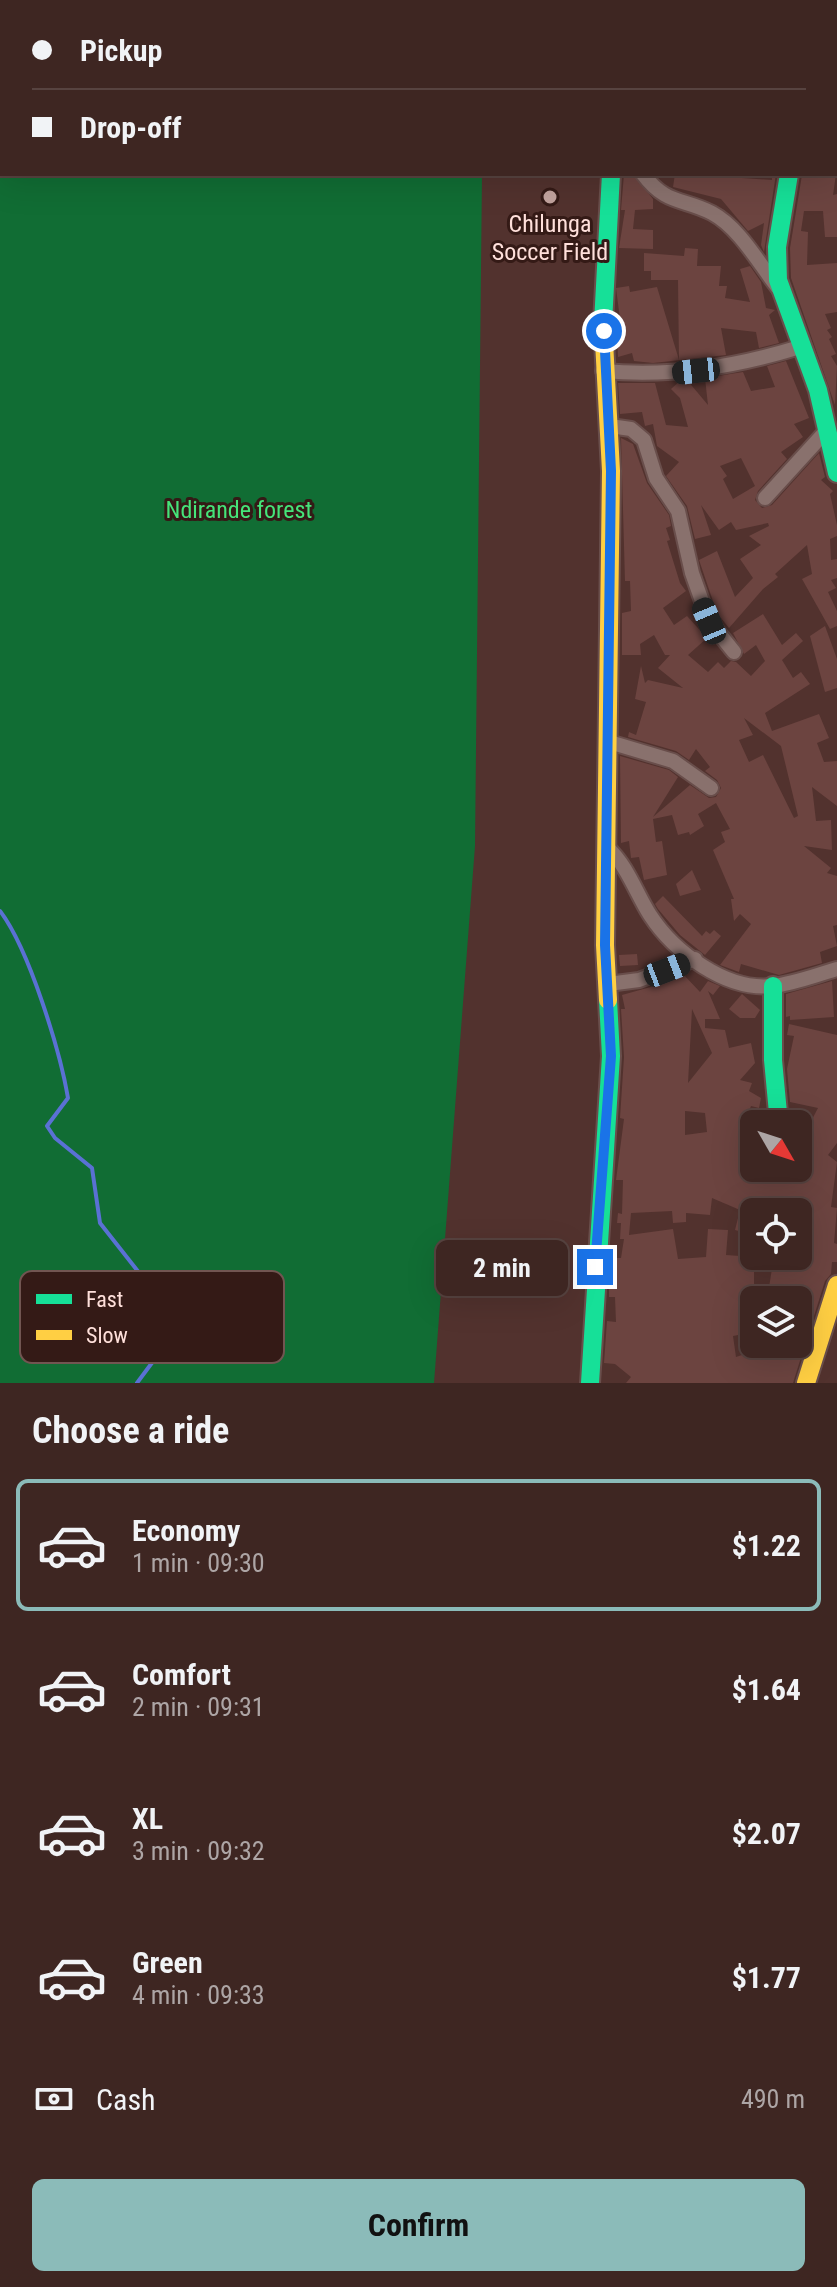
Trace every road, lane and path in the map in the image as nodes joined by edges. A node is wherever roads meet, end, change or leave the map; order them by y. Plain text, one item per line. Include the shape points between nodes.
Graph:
1 (611, 176) edge
2 (644, 176) edge
3 (789, 176) edge
4 (782, 293) junction
5 (800, 347) junction
6 (603, 371) junction
7 (830, 425) edge
8 (610, 426) junction
9 (837, 473) edge
10 (765, 498) dead end
11 (734, 652) dead end
12 (606, 741) junction
13 (711, 788) dead end
14 (608, 848) junction
15 (695, 959) junction
16 (837, 969) edge
17 (608, 984) junction
18 (773, 986) junction
19 (778, 1110) edge
20 (837, 1285) edge
21 (591, 1382) edge
22 (806, 1383) edge

1 - 6 street via 605,211
2 - 4 street via 672,201 712,213 735,231
3 - 4 street via 776,259
4 - 5 street
5 - 6 street via 717,368 643,374
5 - 7 street
6 - 8 street
7 - 9 street
7 - 10 street
8 - 11 street via 631,429 644,440 656,478 678,511 709,621
8 - 12 street
12 - 13 street via 673,761
12 - 14 street
14 - 15 street via 661,932
14 - 17 street
15 - 17 street via 639,980
15 - 18 street via 741,984
16 - 18 street
17 - 21 street via 611,1056
18 - 19 street
20 - 22 street

